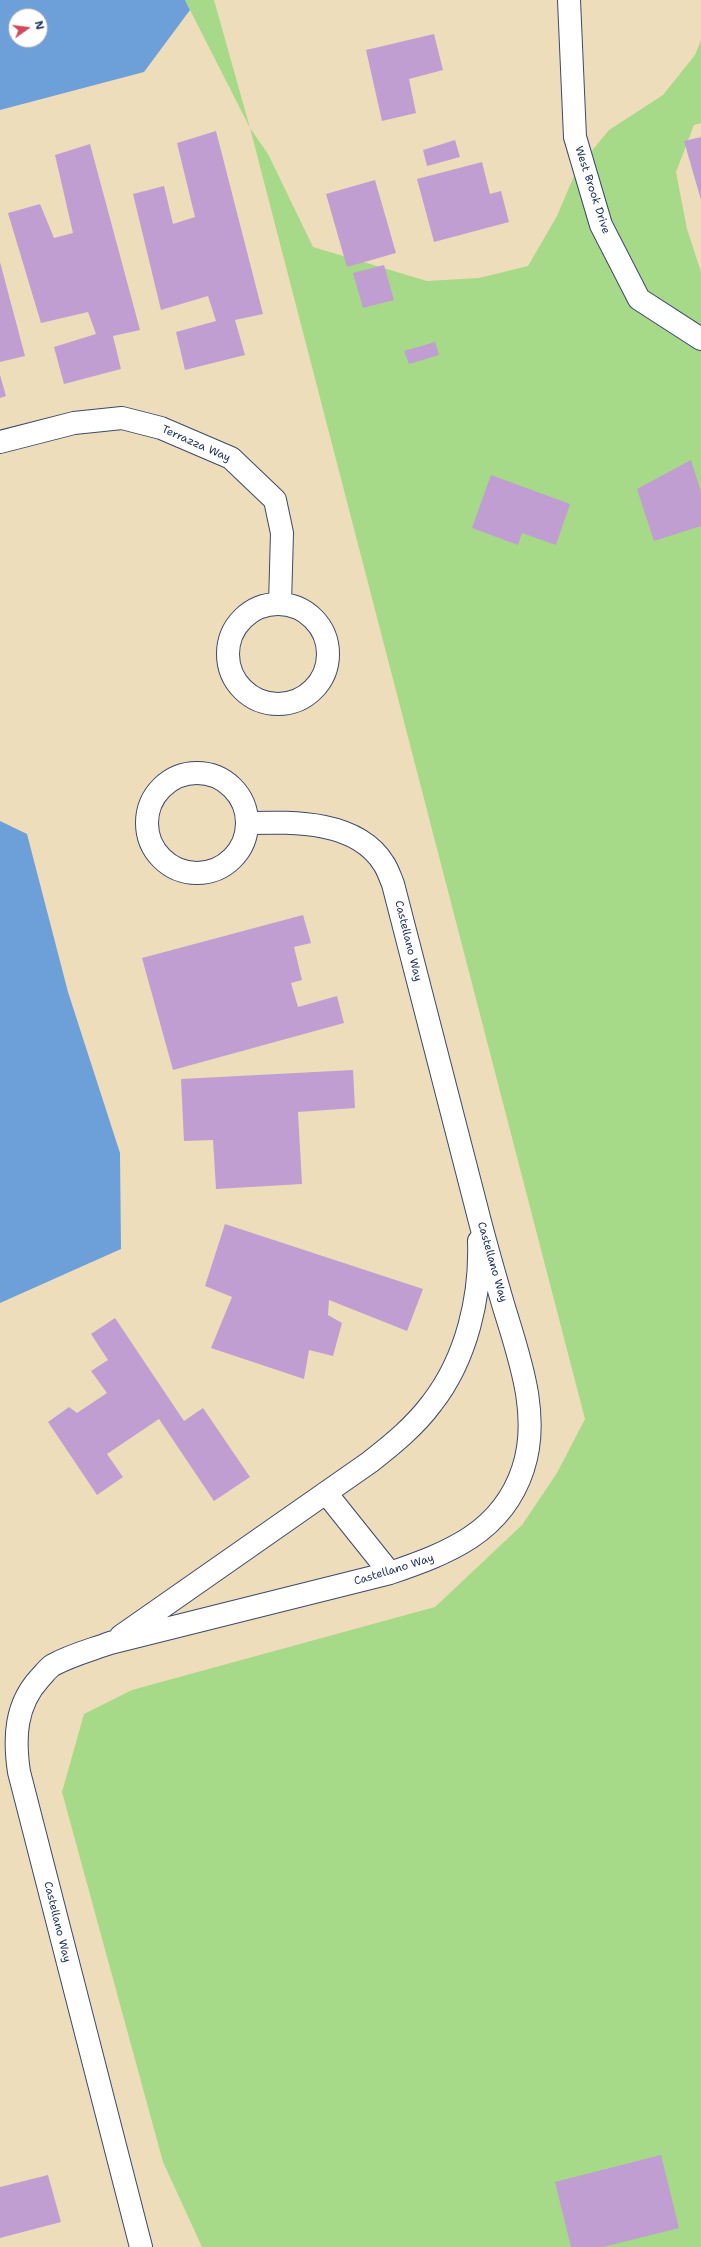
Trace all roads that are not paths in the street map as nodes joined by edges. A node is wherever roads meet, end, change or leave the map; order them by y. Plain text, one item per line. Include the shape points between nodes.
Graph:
1 (569, 0) edge
2 (701, 339) edge
3 (0, 442) edge
4 (280, 604) junction
5 (248, 822) junction
6 (477, 1211) junction
7 (326, 1492) junction
8 (390, 1572) junction
9 (110, 1643) junction
10 (141, 2247) edge

1 - 2 street, West Brook Drive via 575,137 601,225 639,299
3 - 4 street, Terrazza Way via 74,423 122,418 161,428 231,458 275,500 282,533
4 - 4 street via 288,604 303,610 316,621 324,634 328,653 327,666 320,682 308,695 293,702 276,705 259,702 245,693 234,679 228,663 228,646 234,630 244,617 257,608 272,603
5 - 5 street via 246,836 239,851 228,864 213,872 196,874 179,871 164,862 148,832 147,815 153,799 163,786 176,777 191,773 208,774 223,780 235,790 244,804
5 - 6 street, Castellano Way via 288,822 334,829 354,837 384,863 393,884
6 - 7 street, Castellano Way via 479,1266 469,1329 446,1382 433,1403 398,1440
6 - 8 street, Castellano Way via 526,1388 529,1415 528,1443 523,1469 512,1494 498,1514 482,1530 435,1557
7 - 8 street
7 - 9 street, Castellano Way
8 - 9 street, Castellano Way
9 - 10 street, Castellano Way via 52,1666 35,1683 16,1723 15,1747 19,1772

